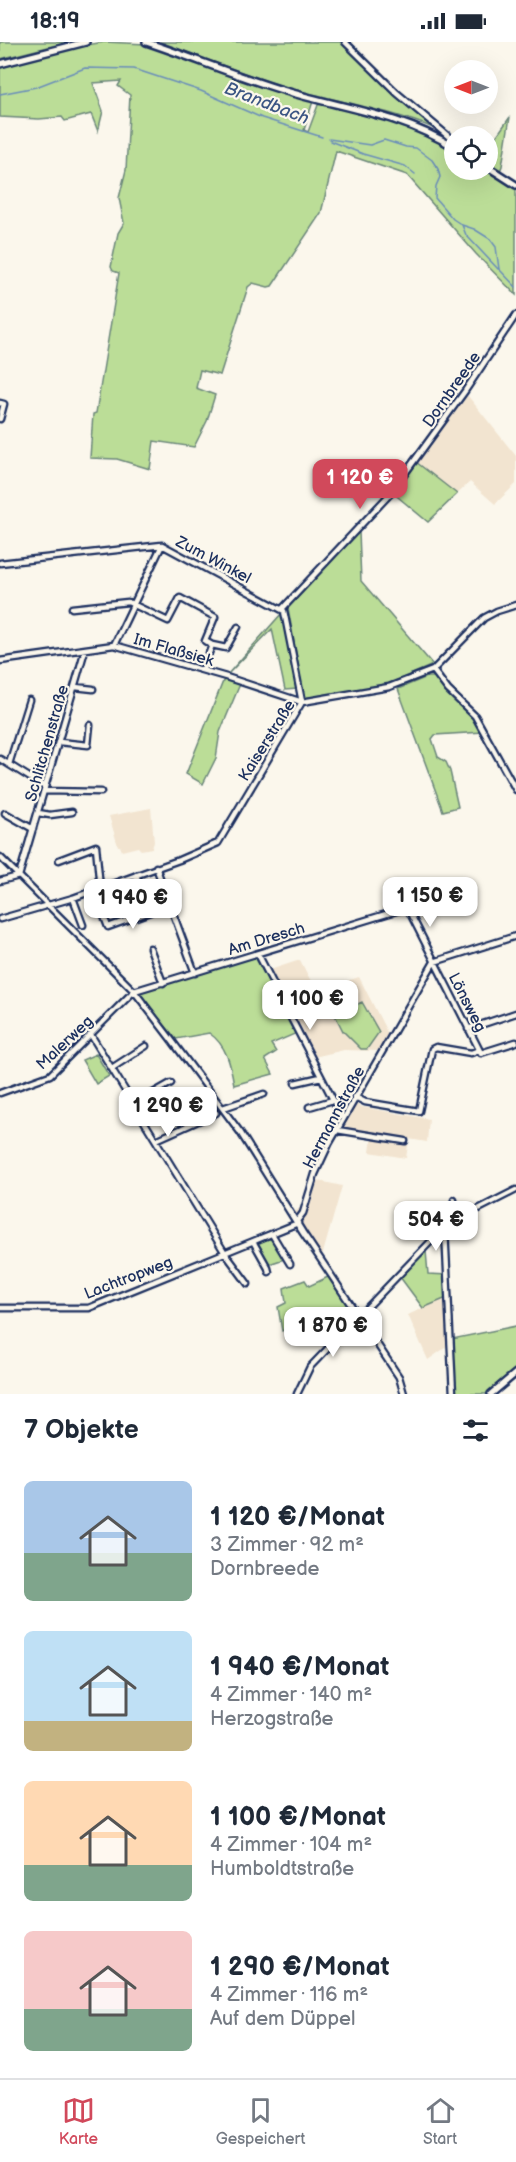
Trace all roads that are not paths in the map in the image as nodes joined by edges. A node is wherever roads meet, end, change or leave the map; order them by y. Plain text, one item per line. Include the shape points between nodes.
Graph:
1 (86, 42) edge
2 (146, 42) edge
3 (345, 42) edge
4 (0, 64) edge
5 (444, 133) edge
6 (444, 140) edge
7 (498, 173) edge
8 (516, 185) edge
9 (516, 315) edge
10 (2, 403) edge
11 (0, 419) edge
12 (162, 545) junction
13 (0, 563) edge
14 (134, 603) junction
15 (516, 605) edge
16 (72, 608) dead end
17 (282, 609) junction
18 (238, 627) dead end
19 (114, 645) junction
20 (212, 645) junction
21 (84, 650) junction
22 (0, 661) edge
23 (202, 669) junction
24 (433, 670) junction
25 (75, 687) junction
26 (93, 689) dead end
27 (29, 700) dead end
28 (302, 702) junction
29 (90, 725) dead end
30 (59, 742) junction
31 (0, 759) edge
32 (9, 764) junction
33 (45, 789) junction
34 (516, 790) edge
35 (101, 792) dead end
36 (72, 812) dead end
37 (5, 813) dead end
38 (38, 813) junction
39 (33, 829) junction
40 (0, 857) edge
41 (59, 860) dead end
42 (156, 867) junction
43 (136, 875) junction
44 (19, 876) junction
45 (0, 881) edge
46 (97, 889) junction
47 (73, 898) junction
48 (48, 906) junction
49 (406, 908) joint
50 (0, 919) edge
51 (83, 925) dead end
52 (516, 936) edge
53 (150, 948) dead end
54 (258, 954) junction
55 (434, 962) junction
56 (195, 973) junction
57 (163, 983) junction
58 (134, 991) junction
59 (516, 1013) edge
60 (468, 1029) junction
61 (91, 1035) junction
62 (516, 1042) edge
63 (146, 1046) dead end
64 (480, 1051) junction
65 (112, 1068) junction
66 (321, 1077) junction
67 (171, 1083) dead end
68 (295, 1083) dead end
69 (0, 1093) edge
70 (264, 1094) dead end
71 (355, 1097) junction
72 (333, 1100) junction
73 (134, 1104) junction
74 (309, 1107) dead end
75 (223, 1108) junction
76 (216, 1113) dead end
77 (343, 1119) junction
78 (337, 1130) junction
79 (156, 1140) junction
80 (405, 1141) dead end
81 (516, 1190) edge
82 (454, 1200) dead end
83 (306, 1204) junction
84 (293, 1215) junction
85 (298, 1222) junction
86 (451, 1223) junction
87 (445, 1228) junction
88 (272, 1234) junction
89 (254, 1242) junction
90 (225, 1253) junction
91 (290, 1264) dead end
92 (269, 1272) dead end
93 (248, 1284) dead end
94 (0, 1308) edge
95 (358, 1316) junction
96 (516, 1373) edge
97 (297, 1394) edge
98 (405, 1394) edge
99 (453, 1394) edge
100 (491, 1394) edge

1 - 4 main road
2 - 6 main road via 261,83 406,122
3 - 5 street
7 - 8 main road
9 - 17 street, Dornbreede via 393,491
10 - 11 street
12 - 13 street, Zum Winkel
12 - 14 street
12 - 17 street, Zum Winkel
14 - 16 street
14 - 19 street
14 - 20 street via 168,621 180,598 216,617 205,641
15 - 24 street, Kaiserstraße via 484,618
17 - 28 street
18 - 20 street via 226,648
19 - 21 street, Im Flaßsiek
19 - 23 street, Im Flaßsiek
20 - 23 street
21 - 22 street, Im Flaßsiek
21 - 25 street, Schlitchenstraße
23 - 28 street, Im Flaßsiek
24 - 28 street, Kaiserstraße via 389,687
24 - 34 street via 476,716
25 - 26 street
25 - 30 street, Schlitchenstraße
27 - 32 street
28 - 42 street, Kaiserstraße via 218,843
29 - 30 street via 88,745
30 - 33 street, Schlitchenstraße
31 - 32 street
32 - 33 street
33 - 35 street
33 - 38 street, Schlitchenstraße
36 - 38 street
37 - 39 street
38 - 39 street, Schlitchenstraße
39 - 44 street, Schlitchenstraße
40 - 44 street
41 - 46 street via 96,846
42 - 43 street, Kaiserstraße
42 - 56 street
43 - 46 street, Kaiserstraße
43 - 46 street via 150,912 108,927
44 - 45 street
44 - 48 street
46 - 47 street, Kaiserstraße
47 - 48 street, Kaiserstraße
47 - 51 street
48 - 50 street, Kaiserstraße
48 - 58 street
49 - 54 street, Am Dresch
49 - 55 street, Lönsweg
52 - 55 street
53 - 57 street
54 - 56 street, Am Dresch
54 - 66 street
55 - 60 street, Lönsweg
55 - 71 street, Hermannstraße
56 - 57 street, Am Dresch
57 - 58 street, Am Dresch
58 - 61 street, Malerweg
58 - 75 street
59 - 60 street
60 - 64 street, Lönsweg
61 - 65 street
61 - 69 street, Malerweg via 50,1076
62 - 64 street
63 - 65 street
64 - 71 street via 432,1049 418,1111
65 - 73 street
66 - 68 street
66 - 72 street
67 - 73 street
70 - 75 street
71 - 77 street, Hermannstraße
72 - 74 street
72 - 77 street
73 - 79 street
75 - 84 street
76 - 79 street
77 - 78 street, Hermannstraße
78 - 80 street
78 - 83 street, Hermannstraße via 315,1174
79 - 90 street
81 - 86 street
82 - 86 street
83 - 84 street
83 - 85 street, Hermannstraße
84 - 85 street
85 - 88 street, Lachtropweg
85 - 95 street
86 - 87 street
87 - 95 street
87 - 99 street
88 - 89 street, Lachtropweg
88 - 91 street
89 - 90 street, Lachtropweg
89 - 92 street
90 - 93 street
90 - 94 street, Lachtropweg via 88,1308
95 - 97 street via 310,1367
95 - 98 street via 399,1377
96 - 100 main road

